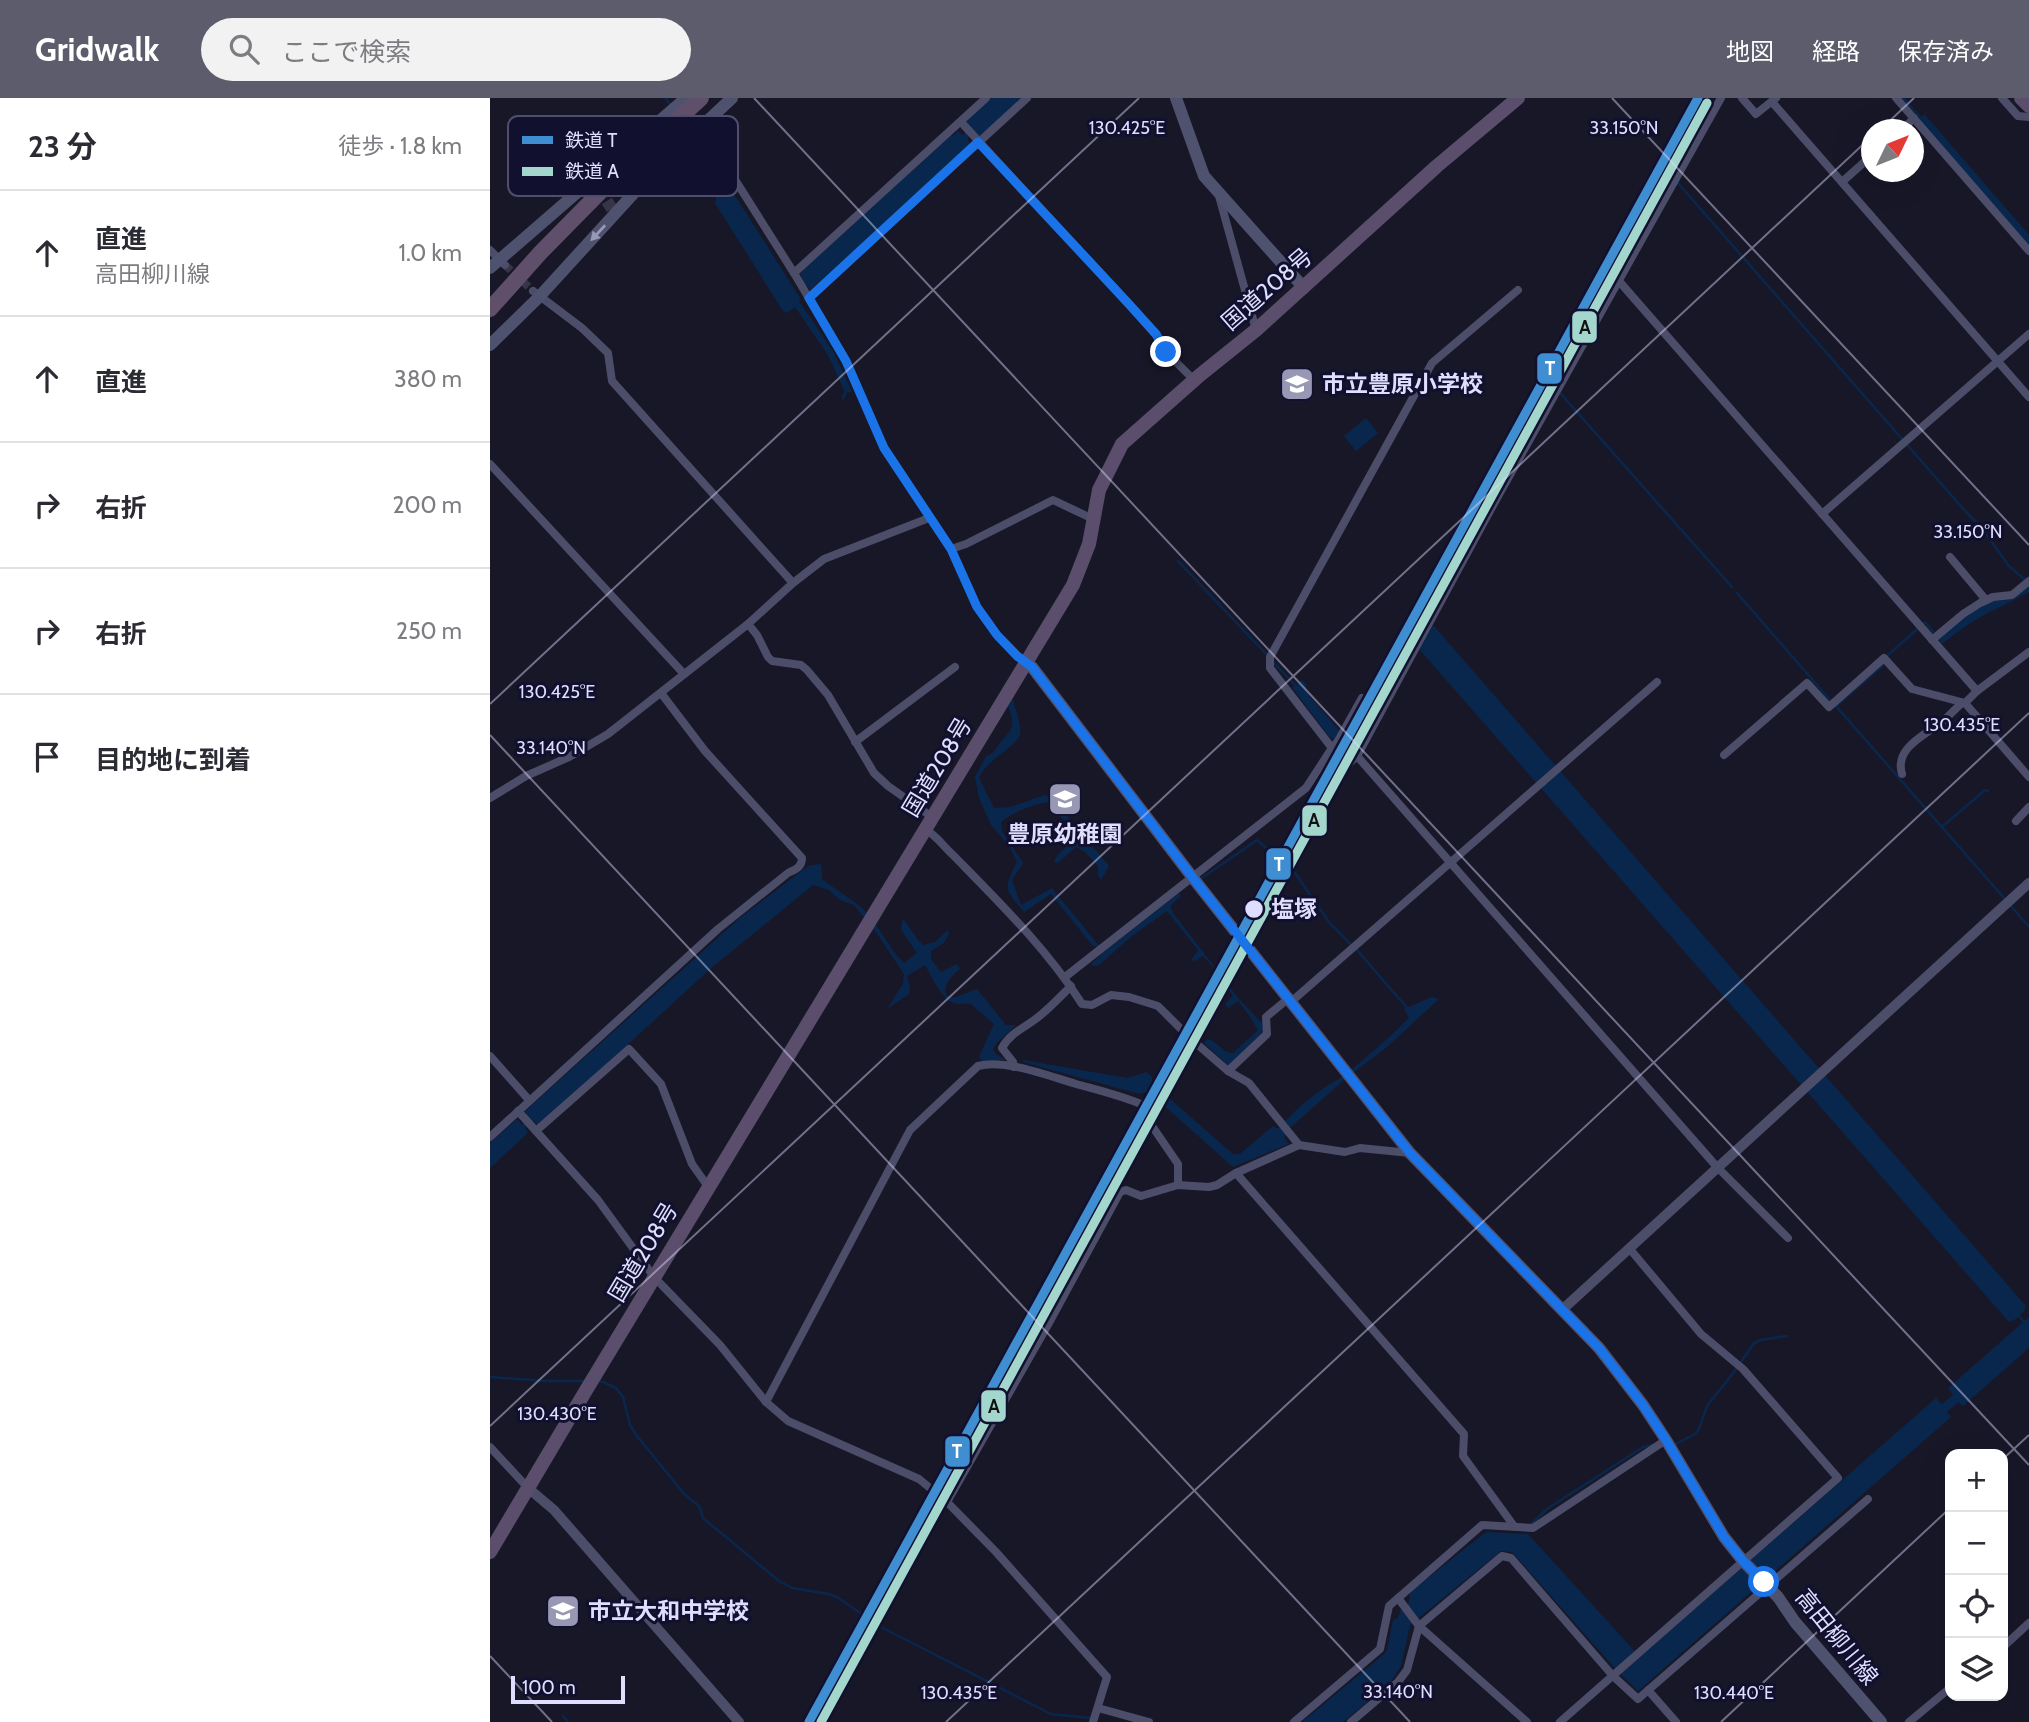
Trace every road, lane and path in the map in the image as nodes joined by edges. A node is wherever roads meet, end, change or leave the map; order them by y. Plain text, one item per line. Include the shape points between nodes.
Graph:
1 (686, 98) edge
2 (701, 98) edge
3 (732, 98) edge
4 (986, 98) edge
5 (1027, 98) edge
6 (1176, 98) edge
7 (1518, 98) edge
8 (1721, 98) edge
9 (1742, 98) edge
10 (1896, 98) edge
11 (2001, 98) edge
12 (2021, 98) edge
13 (1774, 100) edge
14 (2029, 106) edge
15 (667, 116) edge
16 (679, 116) edge
17 (696, 116) edge
18 (712, 116) edge
19 (2029, 117) edge
20 (1914, 118) joint
21 (961, 121) junction
22 (978, 142) junction
23 (1861, 165) edge
24 (1842, 182) junction
25 (738, 184) edge
26 (1219, 193) junction
27 (580, 196) edge
28 (587, 196) edge
29 (629, 196) edge
30 (2029, 251) edge
31 (496, 261) edge
32 (794, 273) junction
33 (1618, 280) junction
34 (1304, 289) junction
35 (1518, 290) dead end
36 (536, 294) junction
37 (809, 298) junction
38 (490, 309) edge
39 (1256, 330) junction
40 (2029, 334) edge
41 (490, 345) edge
42 (1997, 361) junction
43 (1188, 385) junction
44 (2029, 397) edge
45 (490, 464) edge
46 (1822, 514) junction
47 (929, 518) junction
48 (1093, 519) junction
49 (951, 549) junction
50 (1950, 557) dead end
51 (2029, 581) edge
52 (793, 583) junction
53 (1986, 600) junction
54 (748, 624) junction
55 (1932, 640) junction
56 (2029, 652) edge
57 (1026, 664) junction
58 (955, 667) dead end
59 (684, 674) junction
60 (1657, 682) dead end
61 (1977, 691) junction
62 (661, 693) junction
63 (1362, 698) dead end
64 (1964, 703) junction
65 (855, 742) junction
66 (1332, 748) junction
67 (1724, 755) dead end
68 (1357, 756) junction
69 (1324, 762) junction
70 (1902, 774) dead end
71 (2029, 777) edge
72 (490, 798) edge
73 (2029, 807) edge
74 (2016, 821) dead end
75 (929, 823) junction
76 (1450, 862) junction
77 (1193, 878) junction
78 (2029, 883) edge
79 (1065, 977) junction
80 (1071, 986) junction
81 (1290, 999) junction
82 (1190, 1038) junction
83 (490, 1056) edge
84 (1013, 1067) junction
85 (1228, 1071) junction
86 (529, 1100) junction
87 (1150, 1108) junction
88 (518, 1111) junction
89 (536, 1131) junction
90 (490, 1137) edge
91 (1299, 1145) junction
92 (1410, 1153) junction
93 (1717, 1167) junction
94 (1236, 1173) junction
95 (1178, 1185) junction
96 (709, 1188) junction
97 (1788, 1238) dead end
98 (1629, 1248) junction
99 (654, 1277) junction
100 (1563, 1310) junction
101 (766, 1402) junction
102 (1666, 1440) junction
103 (490, 1447) edge
104 (528, 1488) junction
105 (1868, 1499) dead end
106 (947, 1502) junction
107 (1514, 1526) junction
108 (490, 1552) edge
109 (1744, 1562) junction
110 (1766, 1584) junction
111 (1398, 1598) junction
112 (2029, 1623) edge
113 (1419, 1626) junction
114 (2008, 1642) edge
115 (1614, 1675) junction
116 (1648, 1690) junction
117 (1945, 1692) edge
118 (1098, 1708) junction
119 (1357, 1720) edge
120 (739, 1722) edge
121 (1093, 1722) edge
122 (1149, 1722) edge
123 (1294, 1722) edge
124 (1527, 1722) edge
125 (1560, 1722) edge
126 (1676, 1722) edge
127 (1881, 1722) edge
128 (1909, 1722) edge

1 - 15 main road
1 - 17 street
2 - 16 highway, bridge
3 - 18 main road
4 - 21 street
5 - 22 street
6 - 26 main road via 1204,176
7 - 34 highway, 国道208号
8 - 33 street
9 - 13 street via 1756,114
10 - 20 street
11 - 19 street via 2018,116
12 - 14 highway
13 - 24 street
20 - 30 street
21 - 22 street
21 - 32 street
22 - 37 street
22 - 43 street via 1156,334
23 - 24 street
24 - 42 street
25 - 32 street
26 - 34 main road
26 - 39 street
27 - 31 main road
28 - 38 highway
29 -> 36 main road
32 - 37 street
33 - 46 street
33 - 68 street
34 - 39 highway, 国道208号
35 - 66 street via 1432,363 1270,657 1270,668
36 - 41 main road
36 - 52 street via 608,354 612,380
37 - 47 street via 846,361 884,448
39 - 43 highway, 国道208号
40 - 42 street
42 - 44 street
42 - 46 street
43 - 48 highway, 国道208号 via 1122,444 1099,490
45 - 59 street
46 - 55 street
47 - 49 street
47 - 52 street via 824,559
48 - 49 street via 1053,500
48 - 57 highway, 国道208号 via 1073,585
49 - 57 street via 986,621
50 - 53 street
51 - 53 street via 2012,595
52 - 54 street
53 - 55 street
54 - 59 street
54 - 65 street via 772,661 807,670 828,695
55 - 61 street
56 - 61 street
57 - 75 highway, 国道208号
57 - 77 main road, 高田柳川線
58 - 65 street
59 - 62 street
60 - 76 street
61 - 64 street
62 - 72 street via 608,734
62 - 86 street via 802,863 718,929
63 - 66 street
64 - 67 street via 1912,689 1884,658 1829,707 1807,683
64 - 70 street via 1904,752 1899,766
64 - 71 street
65 - 75 street via 870,767
66 - 69 street
68 - 69 street via 1344,768
68 - 76 street
69 - 77 street via 1306,789
73 - 74 street
75 - 79 street via 952,855
75 - 96 highway, 国道208号
76 - 81 street
76 - 93 street
77 - 79 street
77 - 81 main road, 高田柳川線
78 - 93 street
79 - 80 street
80 - 82 street via 1086,1006 1111,995 1158,1006
80 - 84 street via 1004,1044
81 - 85 street via 1266,1017 1267,1034
81 - 92 main road, 高田柳川線
82 - 85 street
82 - 87 street
83 - 86 street
84 - 87 street
84 - 101 street via 978,1066 910,1130
85 - 91 street via 1249,1083
86 - 88 street
87 - 95 street via 1150,1124 1178,1164
88 - 89 street
88 - 90 street
89 - 96 street via 629,1049 661,1084 692,1164
89 - 99 street via 598,1200
91 - 92 street via 1345,1152 1360,1148
91 - 94 street
92 - 100 main road, 高田柳川線
93 - 97 street
93 - 98 street
94 - 95 street via 1209,1187
94 - 107 street via 1464,1434 1463,1455
95 - 106 street via 1142,1196 1120,1192
96 - 99 highway, 国道208号
98 - 100 street
98 - 109 street via 1701,1334 1743,1369 1839,1478
99 - 101 street via 720,1345
99 - 104 highway, 国道208号
100 - 102 main road, 高田柳川線 via 1599,1348
101 - 106 street via 788,1421 919,1479
102 - 107 street via 1533,1528
102 - 109 main road, 高田柳川線
103 - 104 street
104 - 108 highway, 国道208号
104 - 120 street via 554,1510
105 - 110 street
106 - 118 street via 1107,1677
107 - 111 street via 1482,1525
109 - 110 main road, 高田柳川線
109 - 115 street
110 - 116 street
110 - 127 main road, 高田柳川線
111 - 113 street
111 - 123 street via 1389,1606 1380,1649
112 - 114 street
113 - 115 street via 1502,1556 1511,1558
113 - 119 street via 1408,1670
113 - 124 street
115 - 116 street via 1638,1699
115 - 125 street
116 - 126 street
117 - 128 street
118 - 121 street
118 - 122 street

